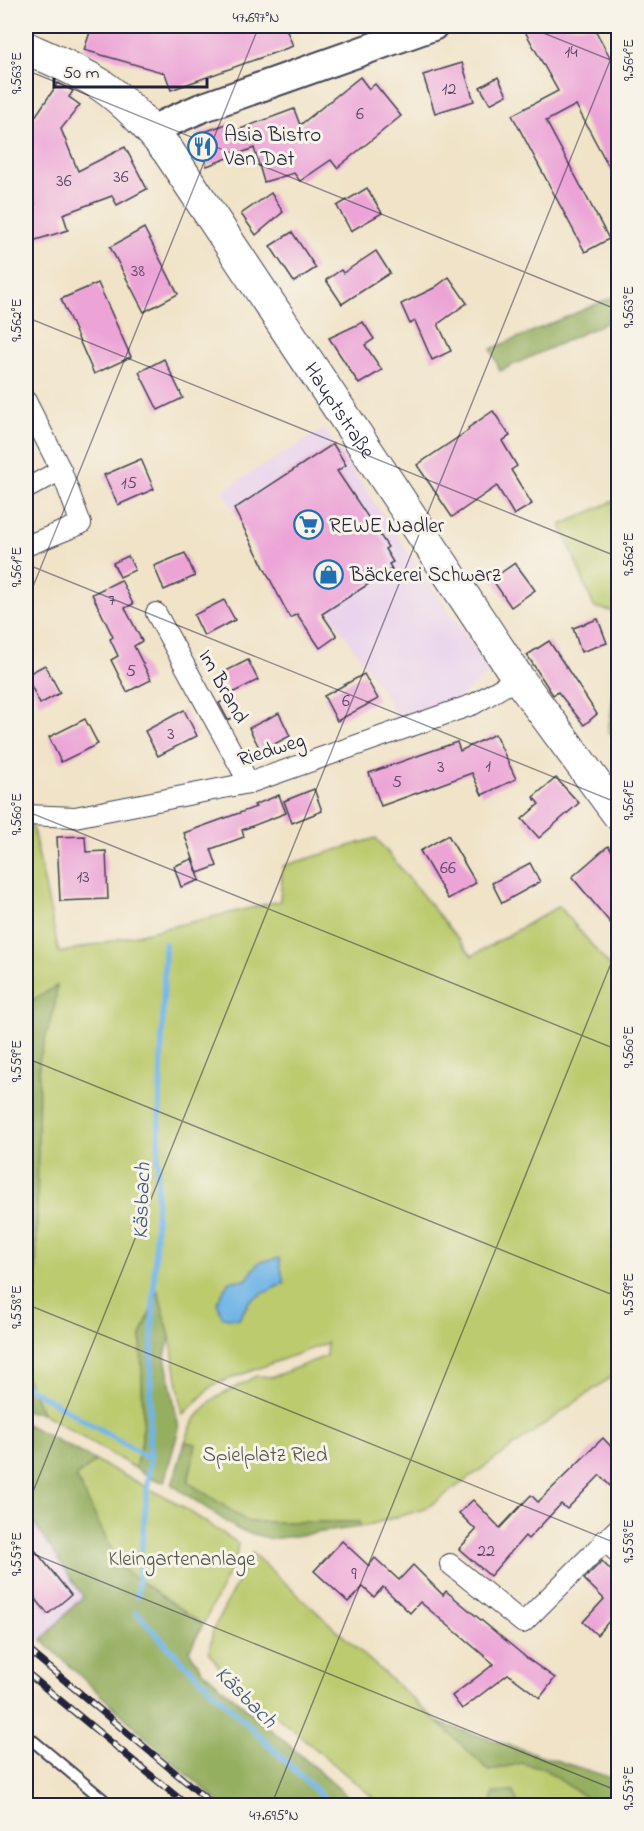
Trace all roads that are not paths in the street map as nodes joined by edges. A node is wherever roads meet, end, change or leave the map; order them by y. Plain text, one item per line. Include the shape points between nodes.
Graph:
1 (434, 26) edge
2 (26, 48) edge
3 (151, 130) junction
4 (26, 401) edge
5 (61, 470) junction
6 (26, 489) edge
7 (26, 546) edge
8 (156, 613) dead end
9 (518, 678) junction
10 (249, 783) junction
11 (618, 814) edge
12 (26, 815) edge
13 (614, 1540) edge
14 (450, 1563) dead end
15 (26, 1736) edge
16 (111, 1806) edge

1 - 3 main road via 201,108
2 - 3 main road, Hauptstraße via 102,86
3 - 9 main road, Hauptstraße
4 - 5 street
5 - 6 street
5 - 7 street via 81,524
8 - 10 street, Im Brand
9 - 10 street, Riedweg via 474,704
9 - 11 main road, Hauptstraße
10 - 12 street, Riedweg via 75,817
13 - 14 street via 523,1623
15 - 16 lane

